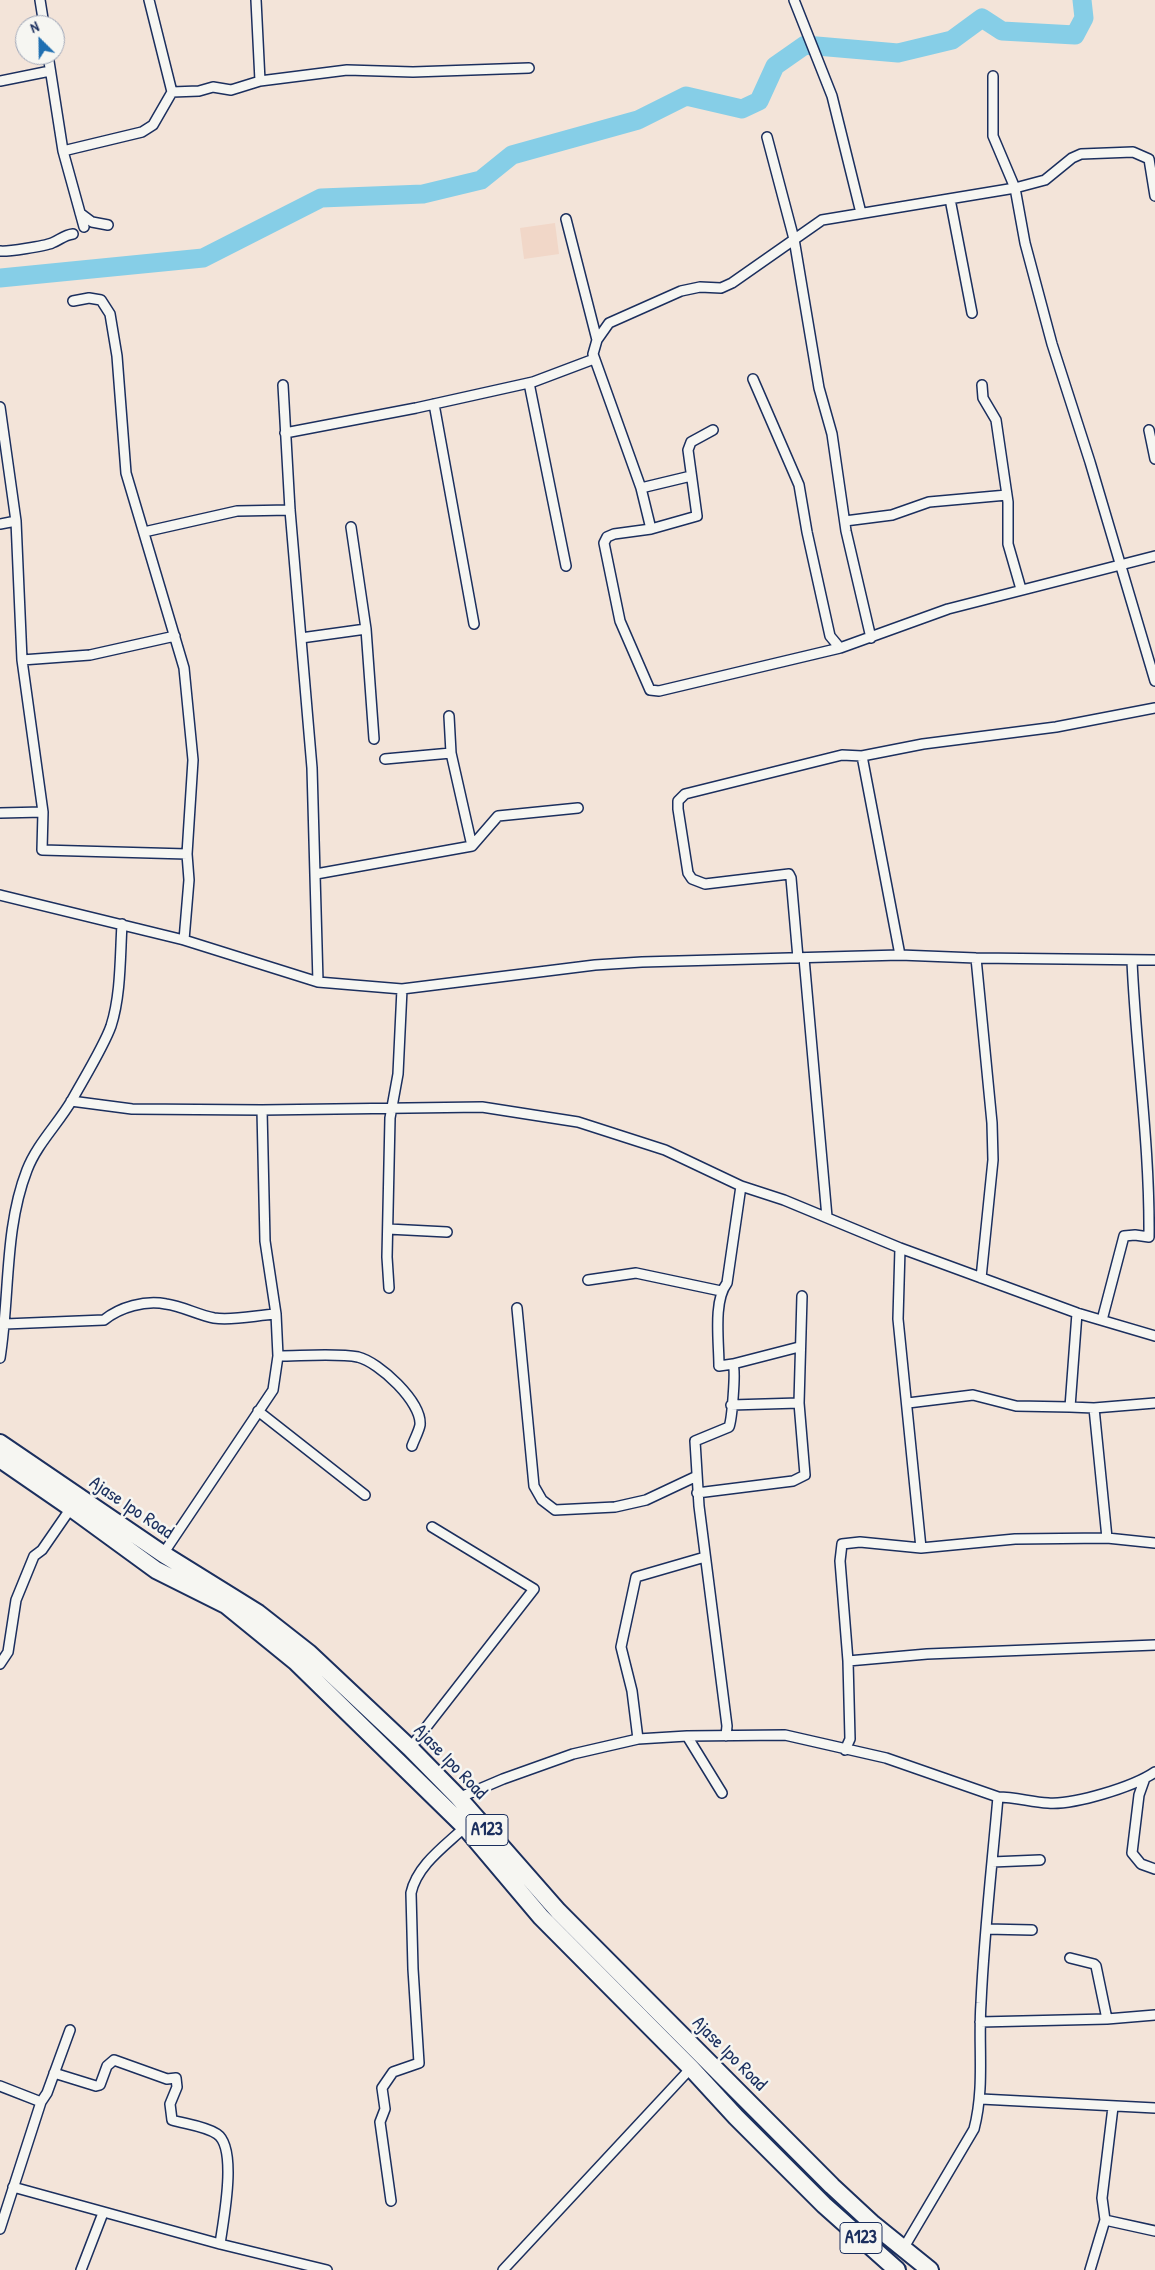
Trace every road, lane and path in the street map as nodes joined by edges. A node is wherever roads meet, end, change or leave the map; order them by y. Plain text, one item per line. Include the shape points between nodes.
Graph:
1 (40, 0) edge
2 (149, 0) edge
3 (256, 0) edge
4 (794, 0) edge
5 (42, 15) edge
6 (49, 65) edge
7 (529, 68) dead end
8 (50, 71) junction
9 (993, 76) dead end
10 (0, 81) edge
11 (260, 81) junction
12 (172, 92) junction
13 (767, 137) dead end
14 (64, 151) junction
15 (1015, 188) junction
16 (1155, 196) edge
17 (950, 199) junction
18 (80, 213) junction
19 (861, 213) junction
20 (566, 219) dead end
21 (108, 225) dead end
22 (84, 227) dead end
23 (74, 234) dead end
24 (794, 239) junction
25 (0, 251) edge
26 (73, 301) dead end
27 (972, 313) dead end
28 (597, 340) junction
29 (593, 354) junction
30 (753, 379) dead end
31 (529, 383) junction
32 (283, 384) dead end
33 (982, 385) dead end
34 (434, 404) junction
35 (0, 407) edge
36 (713, 430) dead end
37 (1149, 430) dead end
38 (285, 432) junction
39 (1155, 459) edge
40 (690, 476) junction
41 (641, 488) junction
42 (1007, 495) junction
43 (290, 510) junction
44 (16, 521) junction
45 (845, 521) junction
46 (0, 524) edge
47 (351, 527) dead end
48 (651, 529) junction
49 (144, 532) junction
50 (1155, 556) edge
51 (1120, 565) junction
52 (566, 566) dead end
53 (1021, 590) junction
54 (474, 624) dead end
55 (366, 629) junction
56 (175, 636) junction
57 (301, 638) junction
58 (871, 638) junction
59 (840, 648) junction
60 (22, 660) junction
61 (1155, 681) edge
62 (1155, 708) edge
63 (449, 716) dead end
64 (374, 740) dead end
65 (451, 753) junction
66 (862, 756) junction
67 (385, 759) dead end
68 (578, 808) dead end
69 (43, 812) junction
70 (0, 813) edge
71 (472, 846) junction
72 (187, 854) junction
73 (316, 874) junction
74 (0, 895) edge
75 (122, 924) junction
76 (184, 940) junction
77 (900, 955) junction
78 (801, 958) junction
79 (976, 958) junction
80 (1155, 960) edge
81 (1132, 961) junction
82 (318, 982) junction
83 (402, 989) junction
84 (71, 1101) junction
85 (393, 1107) junction
86 (262, 1110) junction
87 (741, 1186) junction
88 (828, 1217) junction
89 (388, 1229) junction
90 (447, 1232) dead end
91 (1152, 1237) edge
92 (900, 1248) junction
93 (981, 1278) junction
94 (588, 1280) dead end
95 (389, 1288) dead end
96 (720, 1291) junction
97 (802, 1296) dead end
98 (516, 1308) dead end
99 (1077, 1313) junction
100 (276, 1314) junction
101 (1102, 1320) junction
102 (6, 1324) junction
103 (1155, 1336) edge
104 (799, 1347) junction
105 (278, 1356) junction
106 (0, 1358) edge
107 (733, 1364) junction
108 (1155, 1402) edge
109 (799, 1403) junction
110 (908, 1403) junction
111 (731, 1405) junction
112 (1070, 1407) junction
113 (1094, 1408) junction
114 (258, 1411) junction
115 (0, 1443) edge
116 (412, 1446) dead end
117 (0, 1460) edge
118 (697, 1476) junction
119 (697, 1492) junction
120 (365, 1494) dead end
121 (72, 1508) junction
122 (432, 1527) dead end
123 (1107, 1538) junction
124 (1155, 1543) edge
125 (921, 1548) junction
126 (163, 1554) junction
127 (705, 1557) junction
128 (1155, 1645) edge
129 (848, 1661) junction
130 (0, 1664) edge
131 (687, 1736) junction
132 (726, 1736) junction
133 (638, 1739) junction
134 (410, 1748) junction
135 (845, 1750) junction
136 (1155, 1772) edge
137 (1145, 1778) junction
138 (722, 1793) dead end
139 (458, 1797) junction
140 (998, 1797) junction
141 (446, 1808) junction
142 (465, 1828) junction
143 (1040, 1860) dead end
144 (992, 1862) junction
145 (1155, 1868) edge
146 (986, 1929) junction
147 (1032, 1930) dead end
148 (1070, 1958) dead end
149 (1155, 2014) edge
150 (1107, 2019) junction
151 (980, 2022) junction
152 (70, 2030) dead end
153 (691, 2068) junction
154 (54, 2073) junction
155 (0, 2086) edge
156 (981, 2099) junction
157 (41, 2102) junction
158 (1113, 2107) junction
159 (1155, 2108) edge
160 (13, 2187) junction
161 (391, 2201) dead end
162 (103, 2213) junction
163 (1105, 2220) junction
164 (0, 2229) edge
165 (1155, 2231) edge
166 (220, 2244) junction
167 (903, 2249) junction
168 (81, 2270) edge
169 (327, 2270) edge
170 (504, 2270) edge
171 (896, 2270) edge
172 (930, 2270) edge
173 (1090, 2270) edge

1 - 5 street
2 - 12 street
3 - 11 street
4 - 19 street via 832,96
6 - 8 street
7 - 11 street via 413,72 347,70
8 - 10 street
8 - 14 street
9 - 15 street via 993,136
11 - 12 street via 231,90 213,87
12 - 14 street via 153,125 142,132
13 - 24 street
14 - 18 street
15 - 16 street via 1045,180 1081,154 1133,152 1149,159
15 - 17 street
15 - 51 street via 1025,243 1052,344
17 - 19 street
17 - 27 street
18 - 21 street via 92,222
18 - 22 street
19 - 24 street via 822,220
20 - 28 street
23 - 25 street via 51,244
24 - 28 street via 732,283 721,288 700,287 681,291 609,323
24 - 45 street via 819,388 832,434
26 - 49 street via 100,300 110,314 120,375 126,473
28 - 29 street
29 - 31 street via 594,359
29 - 41 street
30 - 59 street via 799,485 830,636
31 - 34 street
31 - 52 street
32 - 38 street
33 - 42 street via 983,398 996,420
34 - 38 street
34 - 54 street
35 - 44 street
36 - 40 street via 691,442 688,450
37 - 39 street
38 - 43 street
40 - 41 street
40 - 48 street via 697,516
41 - 48 street
42 - 45 street via 929,502 892,515
42 - 53 street via 1008,544
43 - 49 street via 237,510
43 - 57 street
44 - 46 street
44 - 60 street
45 - 58 street
47 - 55 street
48 - 59 street via 614,534 604,543 620,621 650,690 659,691
49 - 56 street
50 - 51 street
51 - 53 street
51 - 61 street
53 - 58 street via 948,609
55 - 57 street
55 - 64 street
56 - 60 street via 90,655
56 - 72 street via 184,668 193,760
57 - 73 street via 312,768
58 - 59 street
60 - 69 street
62 - 66 street via 1056,727 923,744
63 - 65 street
65 - 67 street
65 - 71 street
66 - 77 street
66 - 78 street via 842,755 685,794 678,801 688,873 692,879 705,884 789,874
68 - 71 street via 498,816
69 - 70 street
69 - 72 street via 42,850
71 - 73 street
72 - 76 street via 190,880
73 - 82 street
74 - 75 street
75 - 76 street
75 - 84 street via 111,1026
76 - 82 street
77 - 78 street
77 - 79 street
78 - 83 street via 595,965
78 - 88 street
79 - 81 street
79 - 93 street via 993,1160
80 - 81 street
81 - 91 street
82 - 83 street
83 - 85 street
84 - 86 street via 132,1109
84 - 102 street via 34,1156 24,1178 8,1257
85 - 86 street
85 - 87 street via 482,1107 578,1122 665,1150
85 - 89 street via 390,1118
86 - 100 street via 265,1241
87 - 88 street
87 - 96 street via 727,1283
88 - 92 street
89 - 90 street
89 - 95 street
91 - 101 street via 1124,1236
92 - 93 street
92 - 110 street via 898,1319
93 - 99 street
94 - 96 street via 636,1273
96 - 107 street via 719,1366
97 - 104 street
98 - 118 street via 534,1486 542,1500 556,1510 615,1508 646,1500
99 - 101 street
99 - 112 street
100 - 102 street via 215,1318 155,1303 120,1310 104,1320
100 - 105 street
101 - 103 street
102 - 106 street
104 - 107 street
104 - 109 street
105 - 114 street via 273,1390
105 - 116 street via 357,1357 370,1361 394,1380 416,1408 420,1424
107 - 111 street
108 - 113 street
109 - 111 street
109 - 119 street via 805,1475 793,1481
110 - 112 street via 973,1395 1016,1406
110 - 125 street
111 - 118 street via 733,1415 729,1427 695,1440
112 - 113 street
113 - 123 street
114 - 120 street
114 - 126 street
115 - 126 highway, Ajase Ipo Road / A123
117 - 121 highway, Ajase Ipo Road / A123
118 - 119 street
119 - 127 street
121 - 130 street via 42,1550 34,1556 16,1600 8,1652
121 - 141 highway, Ajase Ipo Road / A123 via 156,1570 226,1606 264,1634
122 - 134 street via 534,1588
123 - 124 street
123 - 125 street via 1015,1539
125 - 129 street via 860,1542 842,1544 840,1560
126 - 134 highway, Ajase Ipo Road / A123 via 279,1628 341,1681
127 - 132 street via 728,1726
127 - 133 street via 636,1577 621,1647 632,1691
128 - 129 street via 927,1654
129 - 135 street via 850,1739
131 - 132 street
131 - 133 street
131 - 138 street
132 - 135 street via 786,1735
133 - 139 street via 573,1754
134 - 139 highway, Ajase Ipo Road / A123
135 - 140 street via 886,1758
136 - 137 street
137 - 140 street via 1102,1794 1050,1804
137 - 145 street via 1139,1794 1132,1853 1141,1864
139 - 141 street
139 - 167 highway, Ajase Ipo Road / A123 via 558,1911 832,2186
140 - 144 street
141 - 142 highway, Ajase Ipo Road / A123
142 - 153 highway, Ajase Ipo Road / A123 via 540,1916
142 - 161 street via 427,1863 411,1892 419,2063 392,2072 382,2088 385,2109 380,2122
143 - 144 street
144 - 146 street
146 - 147 street
146 - 151 street
148 - 150 street via 1096,1966
149 - 150 street
150 - 151 street
151 - 156 street
152 - 154 street
153 - 170 street
153 - 171 highway, Ajase Ipo Road / A123 via 824,2206
154 - 157 street
154 - 166 street via 96,2086 100,2085 107,2066 114,2060 167,2079 176,2078 177,2087 170,2104 172,2120 216,2133 225,2146 228,2172
155 - 157 street
156 - 158 street
156 - 167 street via 974,2129
157 - 160 street
158 - 159 street
158 - 163 street via 1102,2198
160 - 162 street
160 - 164 street
162 - 166 street
162 - 168 street
163 - 165 street
163 - 173 street
166 - 169 street
167 - 172 highway, Ajase Ipo Road / A123

